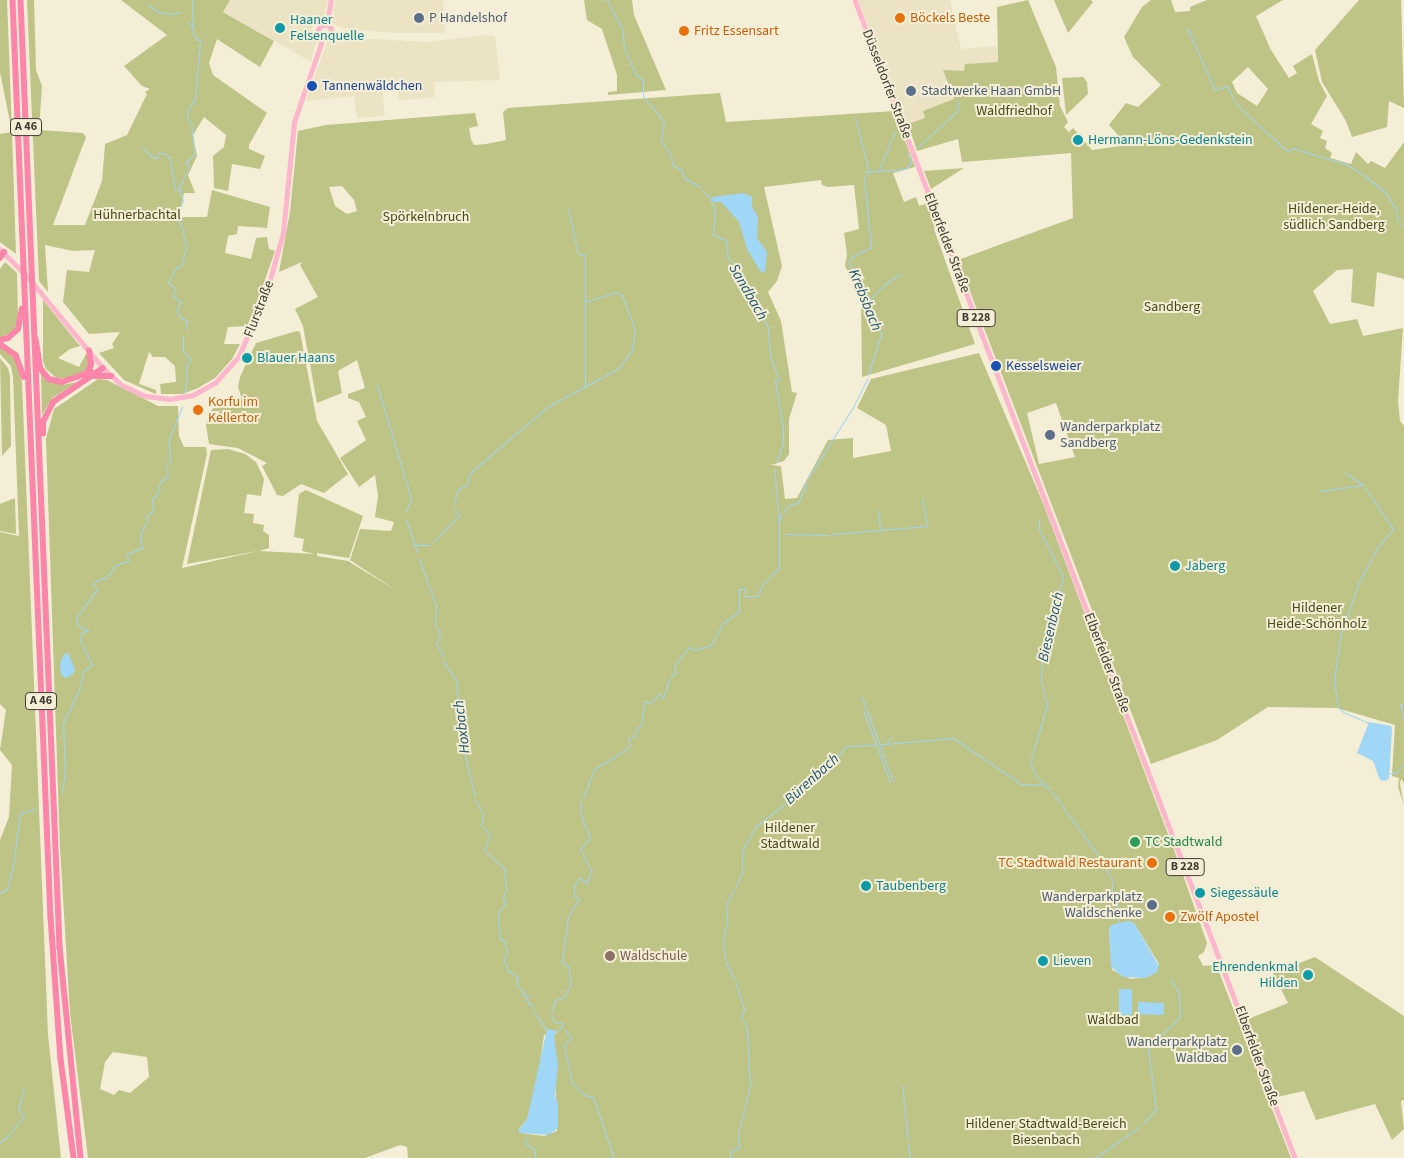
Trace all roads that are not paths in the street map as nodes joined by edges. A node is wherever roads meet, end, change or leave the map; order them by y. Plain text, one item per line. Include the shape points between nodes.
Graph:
1 (13, 0) edge
2 (21, 0) edge
3 (331, 0) edge
4 (855, 0) edge
5 (327, 24) junction
6 (322, 38) junction
7 (919, 169) joint
8 (2, 251) edge
9 (0, 258) edge
10 (24, 299) junction
11 (34, 335) junction
12 (0, 340) edge
13 (0, 344) edge
14 (90, 351) junction
15 (102, 367) junction
16 (88, 376) junction
17 (111, 376) junction
18 (29, 398) junction
19 (40, 453) junction
20 (74, 1158) edge
21 (82, 1158) edge
22 (1295, 1158) edge

1 - 10 highway, A 46
2 - 11 highway, A 46
3 - 5 main road
4 - 7 main road, Düsseldorfer Straße / B 228
5 - 6 main road via 322,24 318,30
5 - 6 main road via 332,29 331,35
6 - 17 main road, Flurstraße via 294,122 278,254 267,290 239,356 215,383 182,398 146,396
7 - 22 main road, Elberfelder Straße / B 228
8 - 9 highway
8 - 14 main road, Flurstraße
10 - 12 highway via 18,329
10 - 18 highway, A 46
11 - 16 highway via 39,344 41,369 49,378 62,382
11 - 19 highway, A 46
13 - 18 highway via 19,360
14 - 15 main road, Flurstraße
14 - 16 highway
15 - 16 highway
15 - 17 main road, Flurstraße
16 - 17 highway
16 - 19 highway via 48,408
18 - 20 highway, A 46 via 51,917 61,1059
19 - 21 highway, A 46 via 61,964

